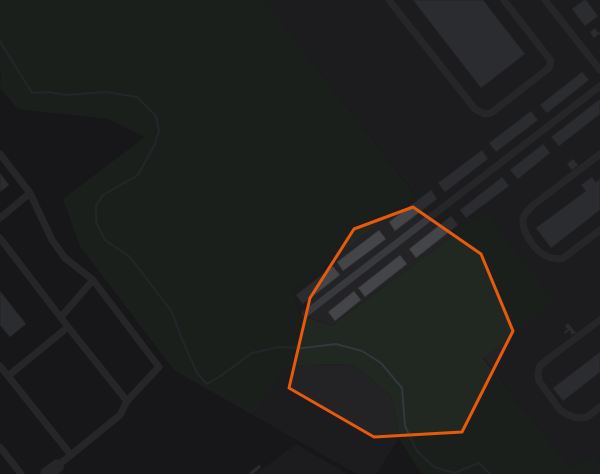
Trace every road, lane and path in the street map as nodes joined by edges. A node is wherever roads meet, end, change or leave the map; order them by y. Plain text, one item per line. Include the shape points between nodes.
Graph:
1 (389, 0) edge
2 (504, 0) edge
3 (546, 0) edge
4 (600, 70) edge
5 (600, 86) edge
6 (0, 154) edge
7 (600, 154) edge
8 (30, 193) junction
9 (0, 218) edge
10 (600, 230) edge
11 (0, 238) edge
12 (93, 280) junction
13 (305, 314) dead end
14 (61, 317) junction
15 (600, 320) edge
16 (68, 327) junction
17 (0, 366) edge
18 (8, 376) junction
19 (127, 400) junction
20 (600, 407) edge
21 (0, 447) edge
22 (71, 455) junction
23 (61, 463) junction
24 (21, 474) edge
25 (44, 474) edge
26 (52, 474) edge

1 - 2 street via 475,109 484,114 491,113 549,68 551,61
3 - 4 street
5 - 13 street
6 - 8 street
7 - 10 street via 532,206 524,216 523,224 534,247 544,256 551,258 562,258
8 - 9 street
8 - 12 street via 52,240 65,258
11 - 14 street
12 - 14 street
12 - 19 street via 159,367
14 - 16 street
15 - 20 street via 540,366 538,381 560,410 568,415 577,418 587,417
16 - 18 street
16 - 19 street
17 - 18 street
18 - 22 street
19 - 22 street via 120,415
21 - 24 street
22 - 23 street
23 - 25 street via 56,463
23 - 26 street via 60,468

